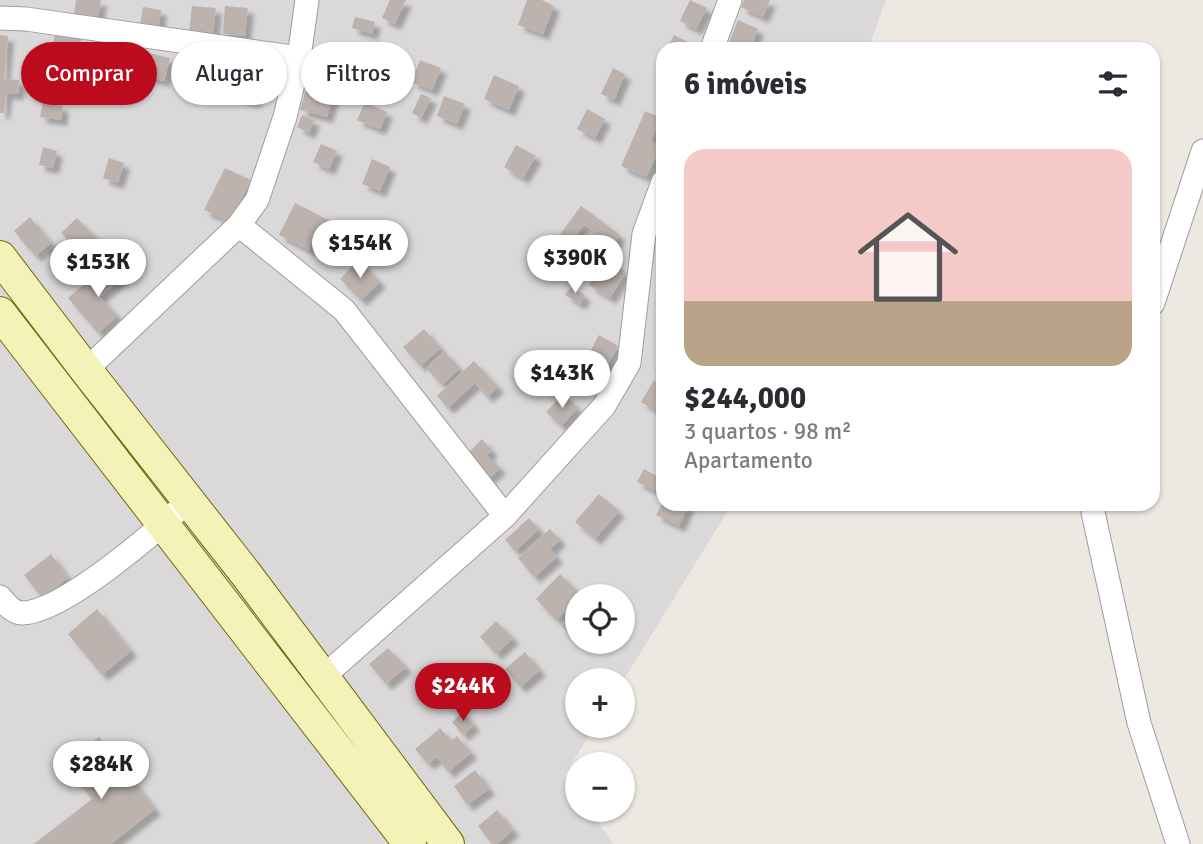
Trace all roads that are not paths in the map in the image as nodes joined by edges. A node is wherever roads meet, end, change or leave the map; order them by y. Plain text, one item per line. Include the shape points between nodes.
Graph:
1 (307, 0) edge
2 (730, 0) edge
3 (0, 18) edge
4 (715, 42) edge
5 (299, 58) junction
6 (1203, 151) edge
7 (656, 201) edge
8 (239, 225) junction
9 (0, 257) edge
10 (1160, 282) edge
11 (0, 313) edge
12 (86, 370) junction
13 (189, 500) junction
14 (1093, 511) edge
15 (505, 516) junction
16 (164, 525) junction
17 (0, 597) edge
18 (323, 677) junction
19 (410, 844) edge
20 (448, 844) edge
21 (1178, 844) edge

1 - 5 street
2 - 4 street
3 - 5 street
5 - 8 street via 257,200
6 - 10 street
7 - 15 street via 644,234 629,363 604,406
8 - 12 street
8 - 15 street via 344,310
9 - 12 street
11 - 16 street
12 - 13 street
13 - 16 street
13 - 18 street
14 - 21 street via 1139,723
15 - 18 street
16 - 17 street via 56,603 20,613
16 - 19 street
18 - 20 street

